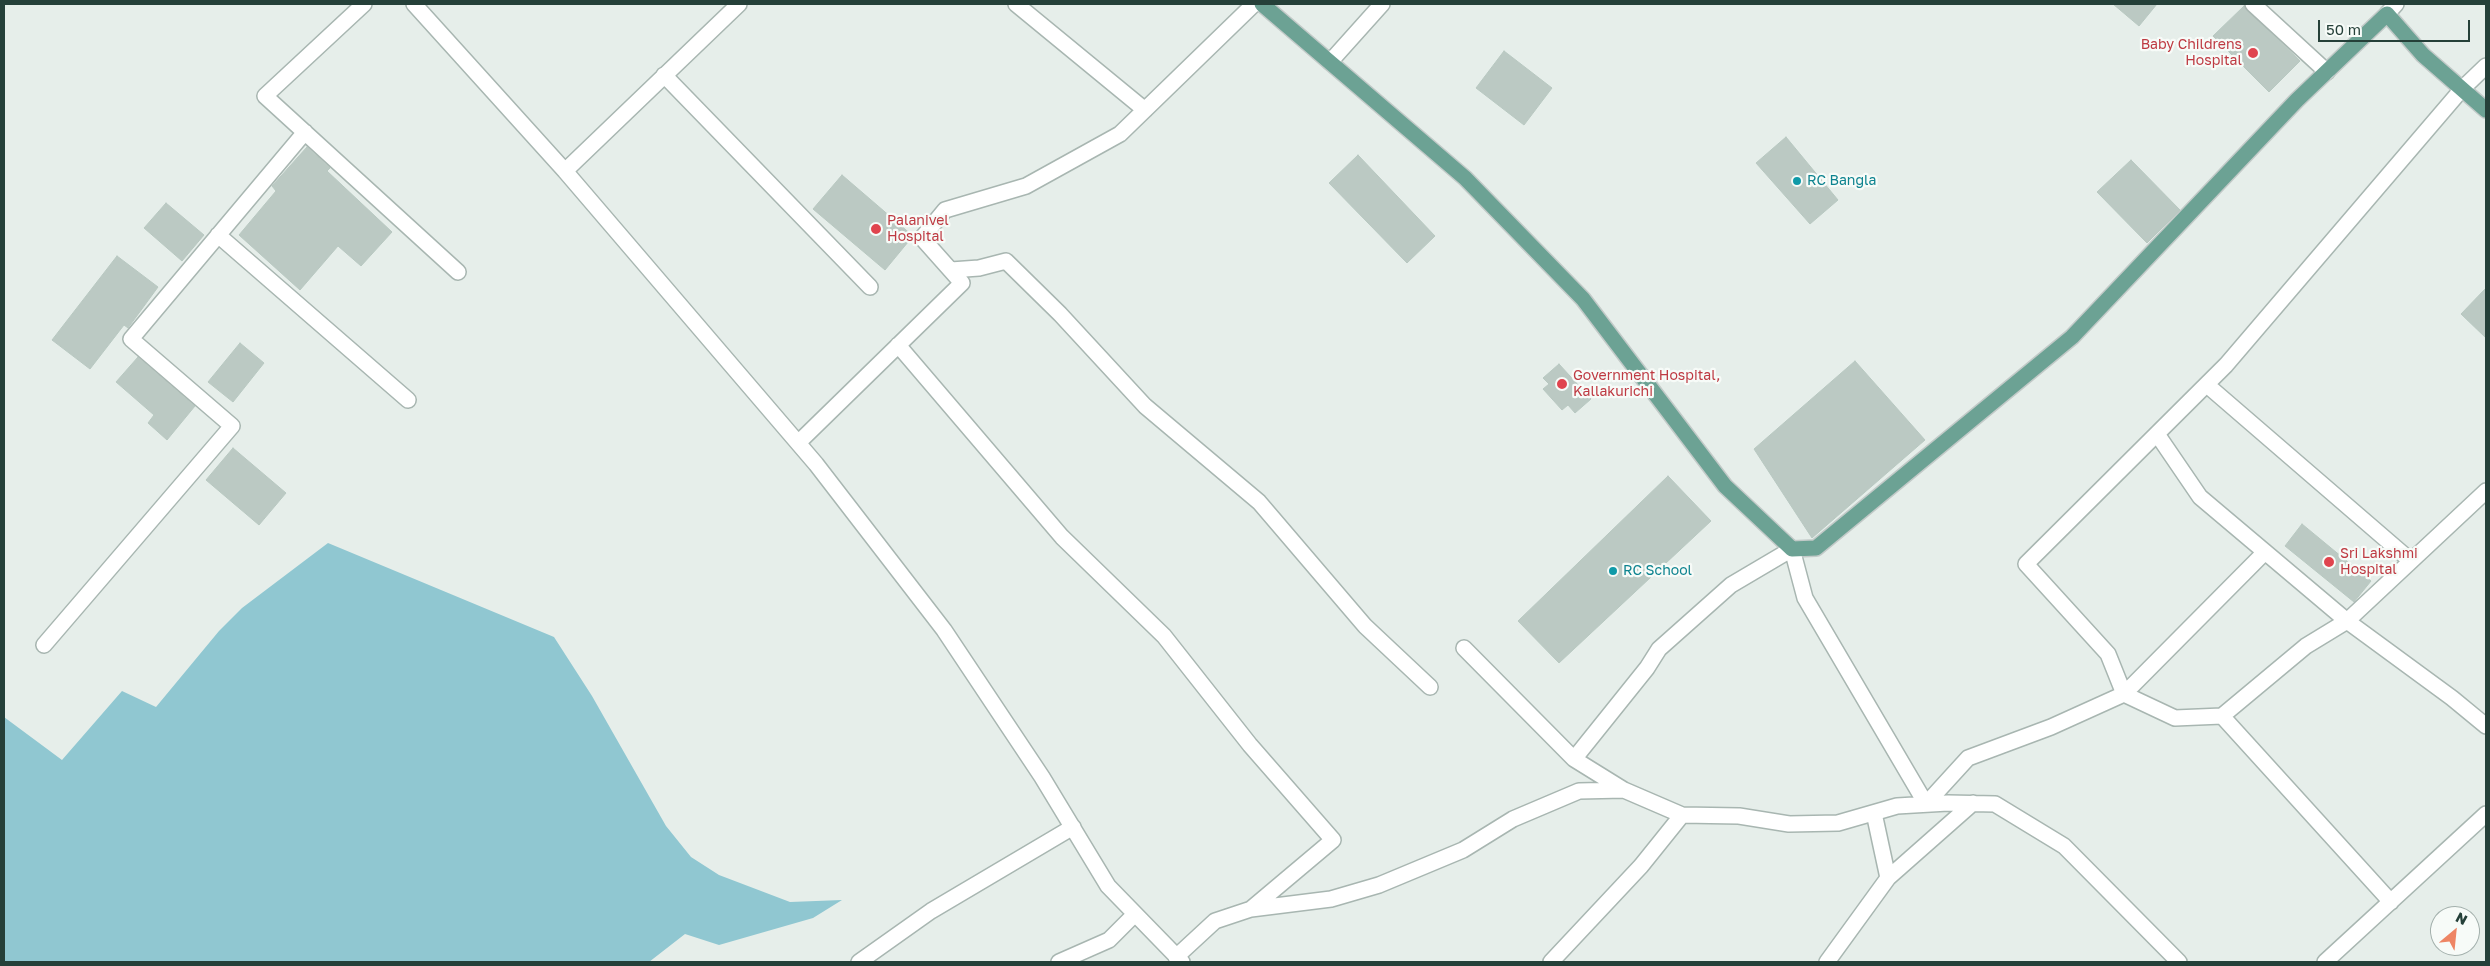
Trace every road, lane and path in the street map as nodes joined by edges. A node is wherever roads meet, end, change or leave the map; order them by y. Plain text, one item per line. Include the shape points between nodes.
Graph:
1 (364, 4) edge
2 (414, 4) edge
3 (739, 4) edge
4 (1016, 4) edge
5 (1254, 4) edge
6 (1262, 4) edge
7 (1382, 4) edge
8 (2253, 4) edge
9 (2392, 9) edge
10 (1330, 62) junction
11 (2486, 66) edge
12 (2327, 72) junction
13 (664, 76) junction
14 (2462, 89) junction
15 (1144, 110) junction
16 (2486, 110) edge
17 (305, 132) junction
18 (565, 171) junction
19 (218, 235) junction
20 (951, 270) junction
21 (458, 272) dead end
22 (870, 287) dead end
23 (898, 345) junction
24 (2207, 385) junction
25 (408, 400) dead end
26 (2157, 434) junction
27 (798, 443) junction
28 (2486, 491) edge
29 (1792, 549) junction
30 (2265, 552) junction
31 (2411, 561) junction
32 (2347, 620) junction
33 (44, 645) dead end
34 (1464, 648) dead end
35 (1430, 687) dead end
36 (2124, 694) junction
37 (2222, 716) junction
38 (2486, 726) edge
39 (1574, 759) junction
40 (1624, 790) junction
41 (1973, 803) junction
42 (1926, 804) junction
43 (1874, 813) junction
44 (2486, 814) edge
45 (1682, 815) junction
46 (1073, 827) junction
47 (1888, 878) junction
48 (2391, 902) junction
49 (1251, 909) junction
50 (1135, 914) junction
51 (1179, 960) edge
52 (859, 962) edge
53 (1059, 962) edge
54 (1551, 962) edge
55 (1827, 962) edge
56 (2178, 962) edge
57 (2325, 962) edge

1 - 17 street via 266,96
2 - 18 street
3 - 13 street
4 - 15 street
5 - 15 street
6 - 10 main road
7 - 10 street
8 - 12 street
9 - 12 main road
9 - 14 main road via 2423,55
10 - 29 main road via 1465,178 1583,299 1725,486
11 - 14 street
12 - 29 main road via 2072,337 1816,548
13 - 18 street
13 - 22 street
14 - 16 main road
14 - 24 street
15 - 20 street via 1120,134 1026,186 945,210 922,238
17 - 19 street
17 - 21 street
18 - 27 street
19 - 25 street
19 - 33 street via 131,339 232,426
20 - 23 street via 962,282
20 - 35 street via 979,268 1006,261 1146,406 1259,502 1365,626
23 - 27 street
23 - 49 street via 1062,537 1164,636 1250,745 1333,840
24 - 26 street
24 - 31 street
26 - 30 street via 2200,497
26 - 36 street via 2026,564 2108,654
27 - 46 street via 944,630
28 - 31 street
29 - 39 street via 1731,585 1659,649
29 - 42 street via 1805,598
30 - 32 street
30 - 36 street
31 - 32 street
32 - 37 street via 2306,646
32 - 38 street
34 - 39 street
36 - 37 street via 2175,718
36 - 42 street via 2050,728 1968,758
37 - 48 street
39 - 40 street
40 - 45 street
40 - 49 street via 1579,791 1513,819 1464,850 1380,885 1331,900
41 - 42 street
41 - 47 street
41 - 56 street via 1995,804 2064,846
42 - 43 street via 1897,806
43 - 45 street via 1838,823 1789,824 1739,816
43 - 47 street
44 - 48 street
45 - 54 street via 1641,866
46 - 50 street via 1108,886
46 - 52 street via 931,911
47 - 55 street
48 - 57 street
49 - 51 street via 1215,921
50 - 51 street
50 - 53 street via 1109,940

